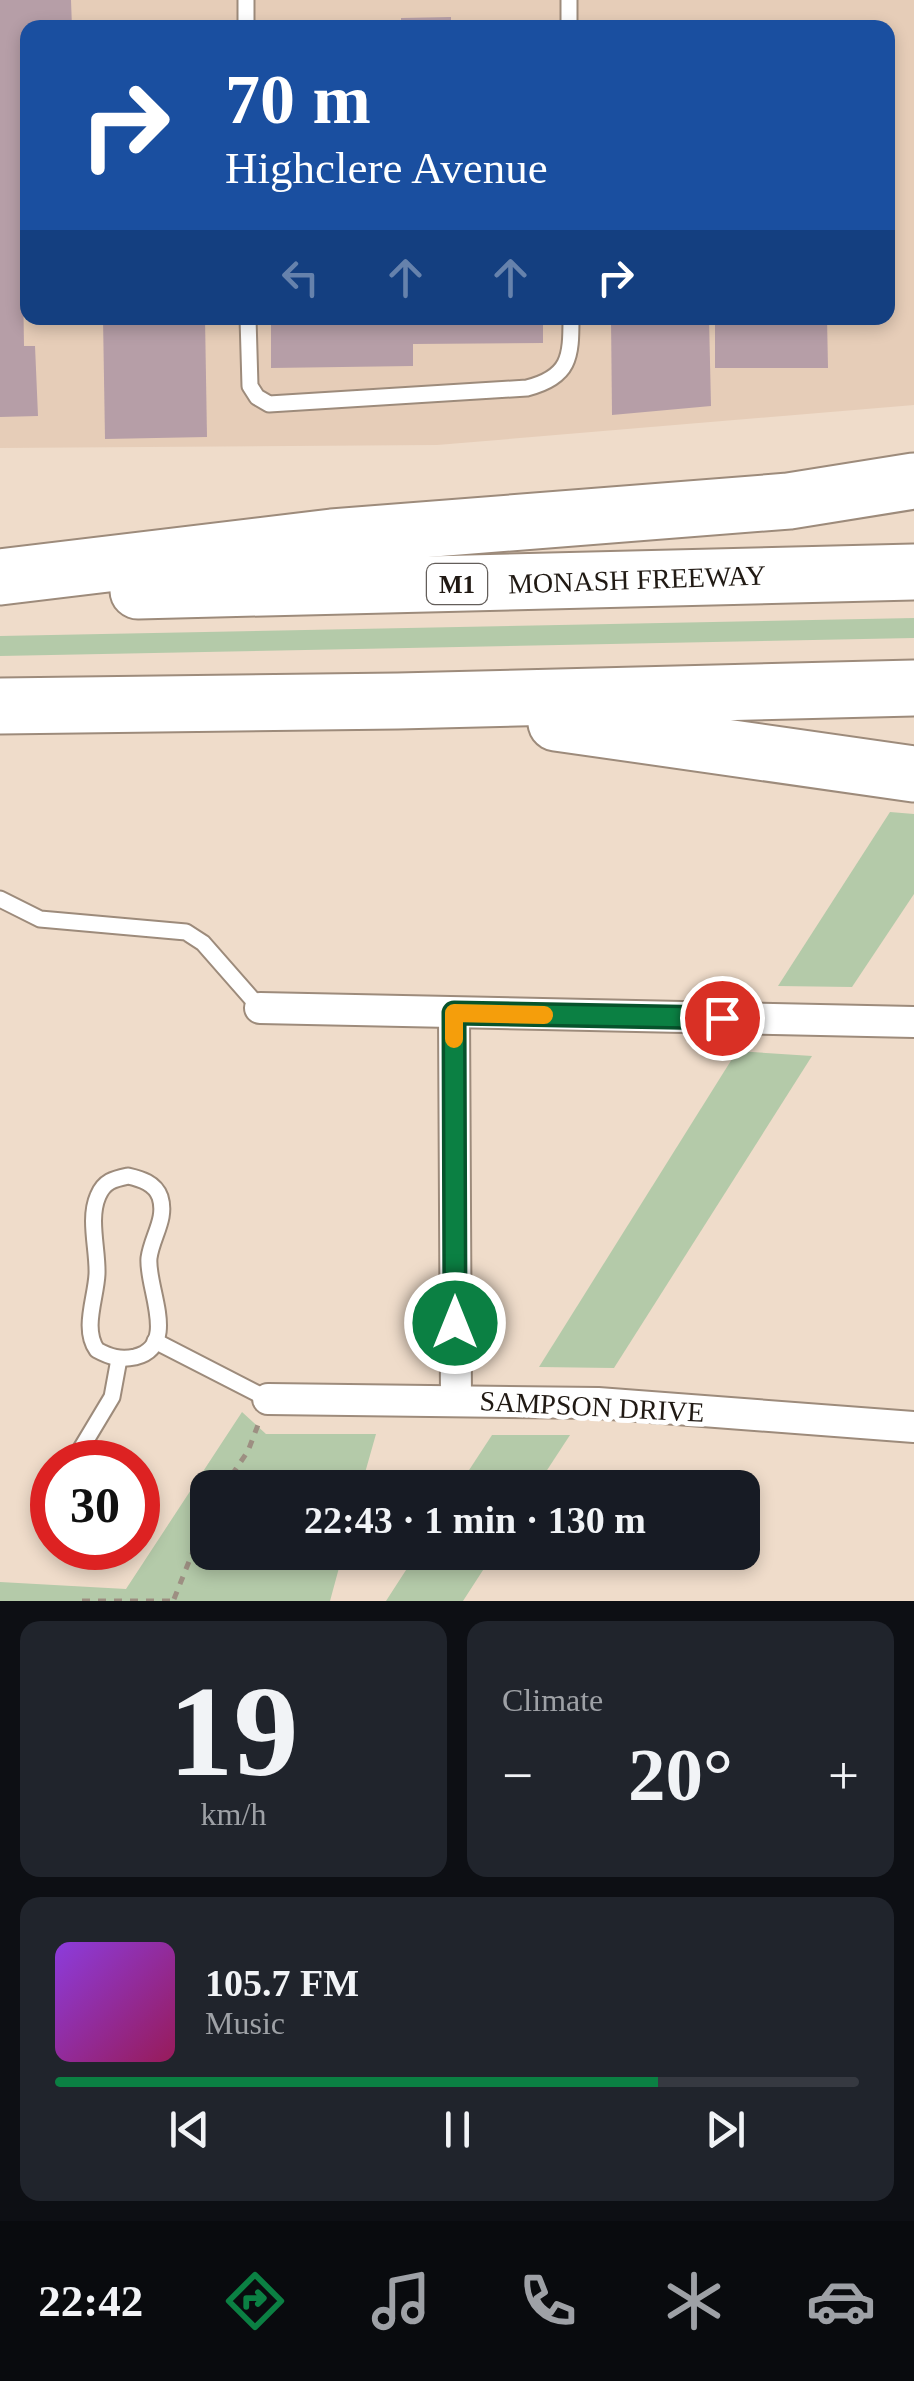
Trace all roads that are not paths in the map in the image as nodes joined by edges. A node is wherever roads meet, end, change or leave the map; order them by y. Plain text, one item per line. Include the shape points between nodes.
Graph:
1 (248, 325) edge
2 (571, 325) edge
3 (914, 482) edge
4 (914, 572) edge
5 (0, 578) edge
6 (0, 594) edge
7 (914, 688) edge
8 (398, 701) junction
9 (0, 706) edge
10 (914, 774) edge
11 (0, 899) edge
12 (260, 1008) joint
13 (454, 1013) junction
14 (914, 1022) edge
15 (156, 1341) junction
16 (118, 1359) junction
17 (268, 1399) joint
18 (456, 1400) junction
19 (914, 1428) edge
20 (86, 1440) edge

1 - 2 lane via 250,386 269,404 527,388 563,370
3 - 5 highway via 789,501 332,538
4 - 6 highway, MONASH FREEWAY / M1
7 - 8 highway
8 - 9 highway
8 - 10 highway
11 - 12 lane via 40,919 186,932
12 - 13 street
13 - 14 street
13 - 18 street
15 - 16 lane via 142,1355
15 - 16 lane via 149,1260 162,1204 152,1184 128,1176 107,1182 95,1213 90,1336 97,1350
15 - 17 lane
16 - 20 lane via 112,1397
17 - 18 street, SAMPSON DRIVE
18 - 19 street, SAMPSON DRIVE via 598,1403

